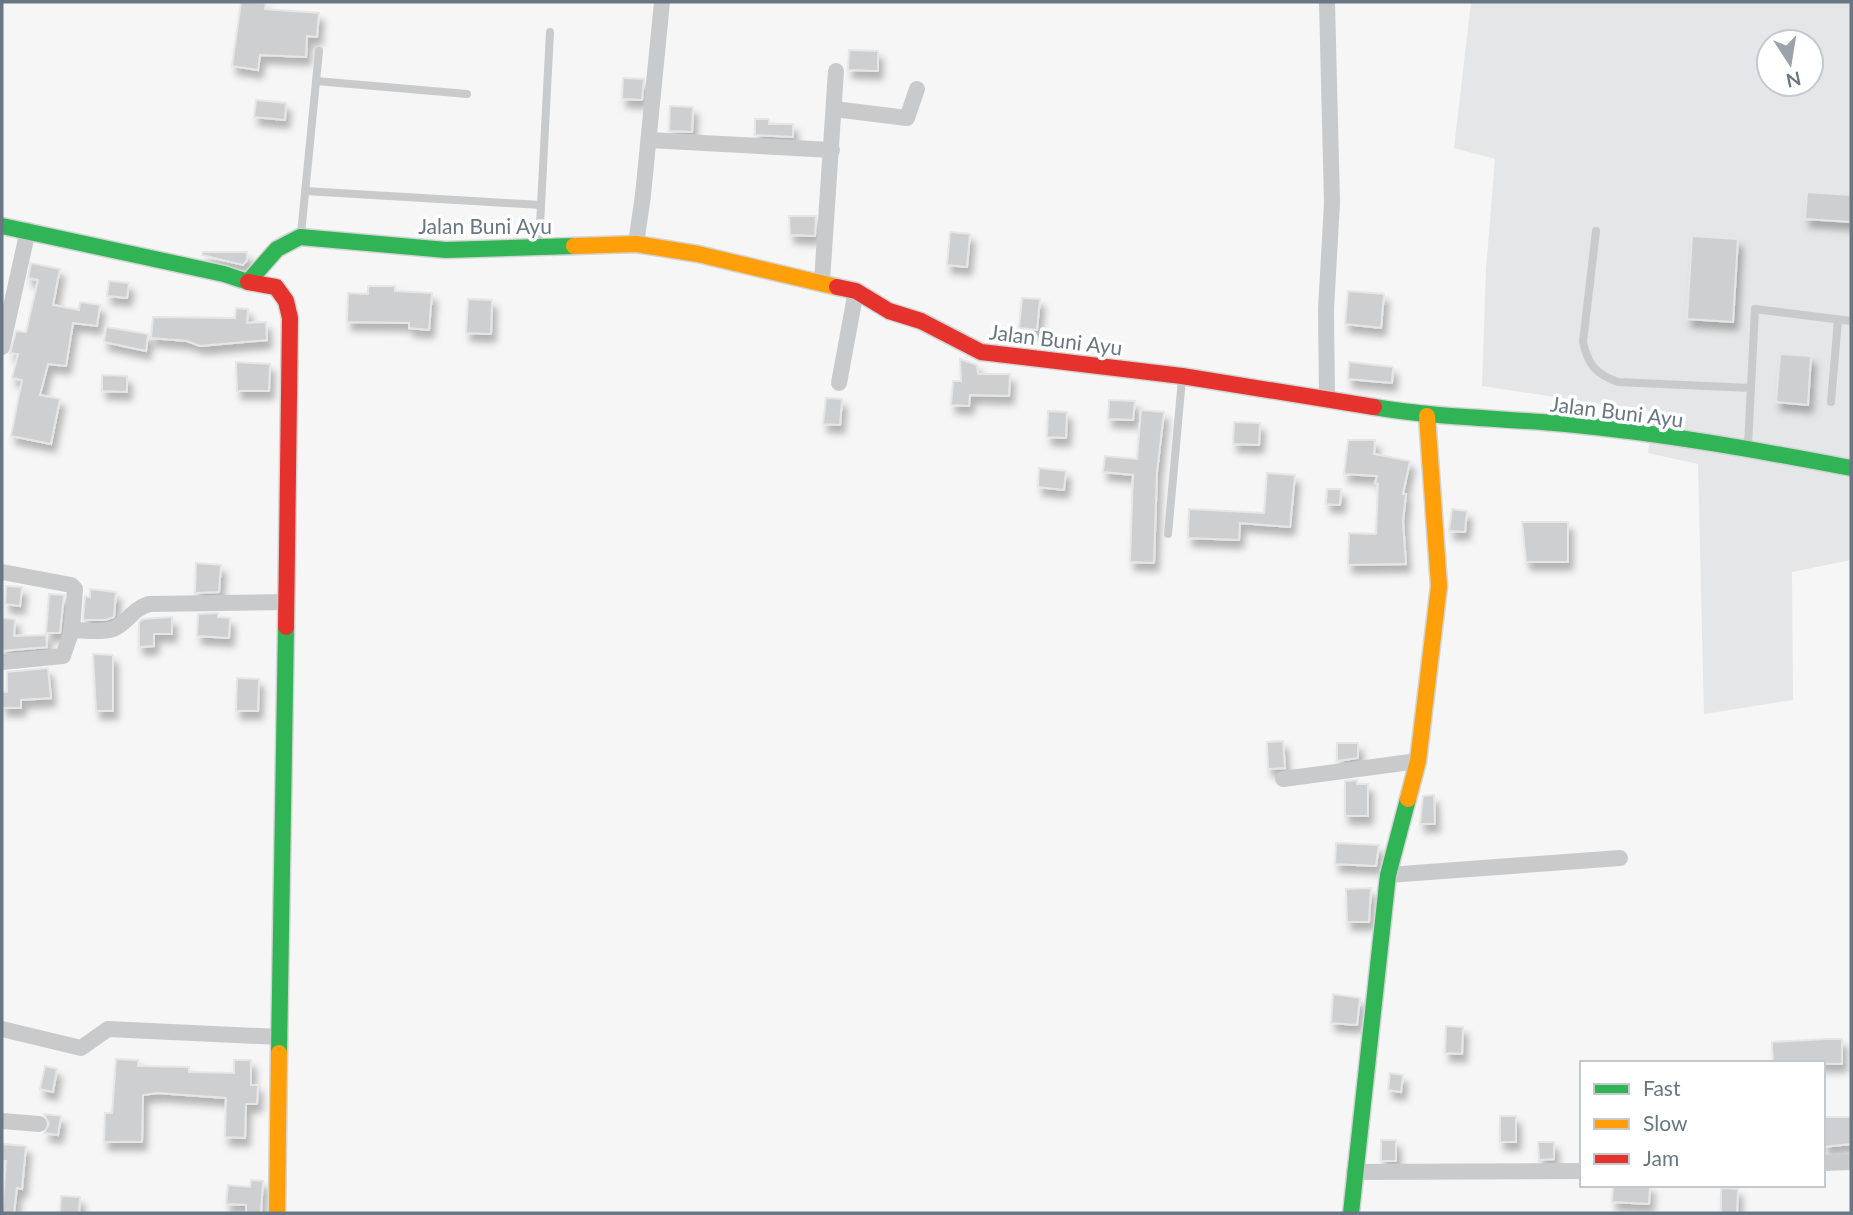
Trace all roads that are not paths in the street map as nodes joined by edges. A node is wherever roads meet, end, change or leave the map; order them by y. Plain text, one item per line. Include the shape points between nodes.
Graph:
1 (662, 2) edge
2 (1327, 2) edge
3 (550, 32) dead end
4 (319, 51) dead end
5 (836, 71) dead end
6 (316, 81) junction
7 (917, 89) dead end
8 (467, 94) dead end
9 (835, 109) junction
10 (649, 140) junction
11 (832, 150) junction
12 (305, 191) junction
13 (541, 205) junction
14 (2, 226) edge
15 (28, 230) junction
16 (1596, 231) dead end
17 (300, 237) junction
18 (636, 244) junction
19 (539, 247) junction
20 (252, 277) junction
21 (822, 281) junction
22 (856, 291) junction
23 (1838, 320) junction
24 (1851, 321) edge
25 (2, 347) edge
26 (1182, 376) junction
27 (839, 383) dead end
28 (1751, 388) junction
29 (1327, 398) junction
30 (1831, 402) dead end
31 (1427, 416) junction
32 (1748, 448) junction
33 (1851, 468) edge
34 (1168, 534) dead end
35 (2, 572) edge
36 (286, 602) junction
37 (72, 629) junction
38 (2, 662) edge
39 (1418, 761) junction
40 (1283, 779) dead end
41 (1620, 858) dead end
42 (1388, 875) junction
43 (2, 1029) edge
44 (281, 1037) junction
45 (2, 1121) edge
46 (39, 1124) dead end
47 (1851, 1162) edge
48 (1825, 1163) edge
49 (1580, 1171) edge
50 (1365, 1172) junction
51 (277, 1213) edge
52 (1350, 1213) edge

1 - 10 street
2 - 29 street via 1332,203
3 - 13 lane
4 - 6 lane
5 - 9 street
6 - 8 lane
6 - 12 lane
7 - 9 street via 907,118
9 - 11 street
10 - 11 street
10 - 18 street
11 - 21 street
12 - 13 lane
12 - 17 lane
13 - 19 lane
14 - 15 main road
15 - 20 main road
15 - 25 street
16 - 28 lane via 1583,342 1586,359 1598,375 1618,382
17 - 19 main road, Jalan Buni Ayu via 446,250
17 - 20 main road via 272,253
18 - 19 main road, Jalan Buni Ayu
18 - 21 main road, Jalan Buni Ayu
20 - 36 main road via 276,287 286,300 290,318
21 - 22 main road, Jalan Buni Ayu
22 - 26 main road, Jalan Buni Ayu via 889,311 921,321 981,352
22 - 27 street
23 - 24 lane
23 - 28 lane via 1755,309
23 - 30 lane
26 - 29 main road, Jalan Buni Ayu
26 - 34 lane
28 - 32 lane
29 - 31 main road, Jalan Buni Ayu
31 - 32 main road, Jalan Buni Ayu via 1566,424
31 - 39 main road via 1439,586
32 - 33 main road, Jalan Buni Ayu
35 - 37 street via 73,586
36 - 37 street via 149,604 136,608 108,631
36 - 44 main road
37 - 38 street via 64,656
39 - 40 street
39 - 42 main road
41 - 42 street
42 - 50 main road
43 - 44 street via 82,1048 108,1029
44 - 51 main road
45 - 46 street
47 - 48 street
49 - 50 street
50 - 52 main road

